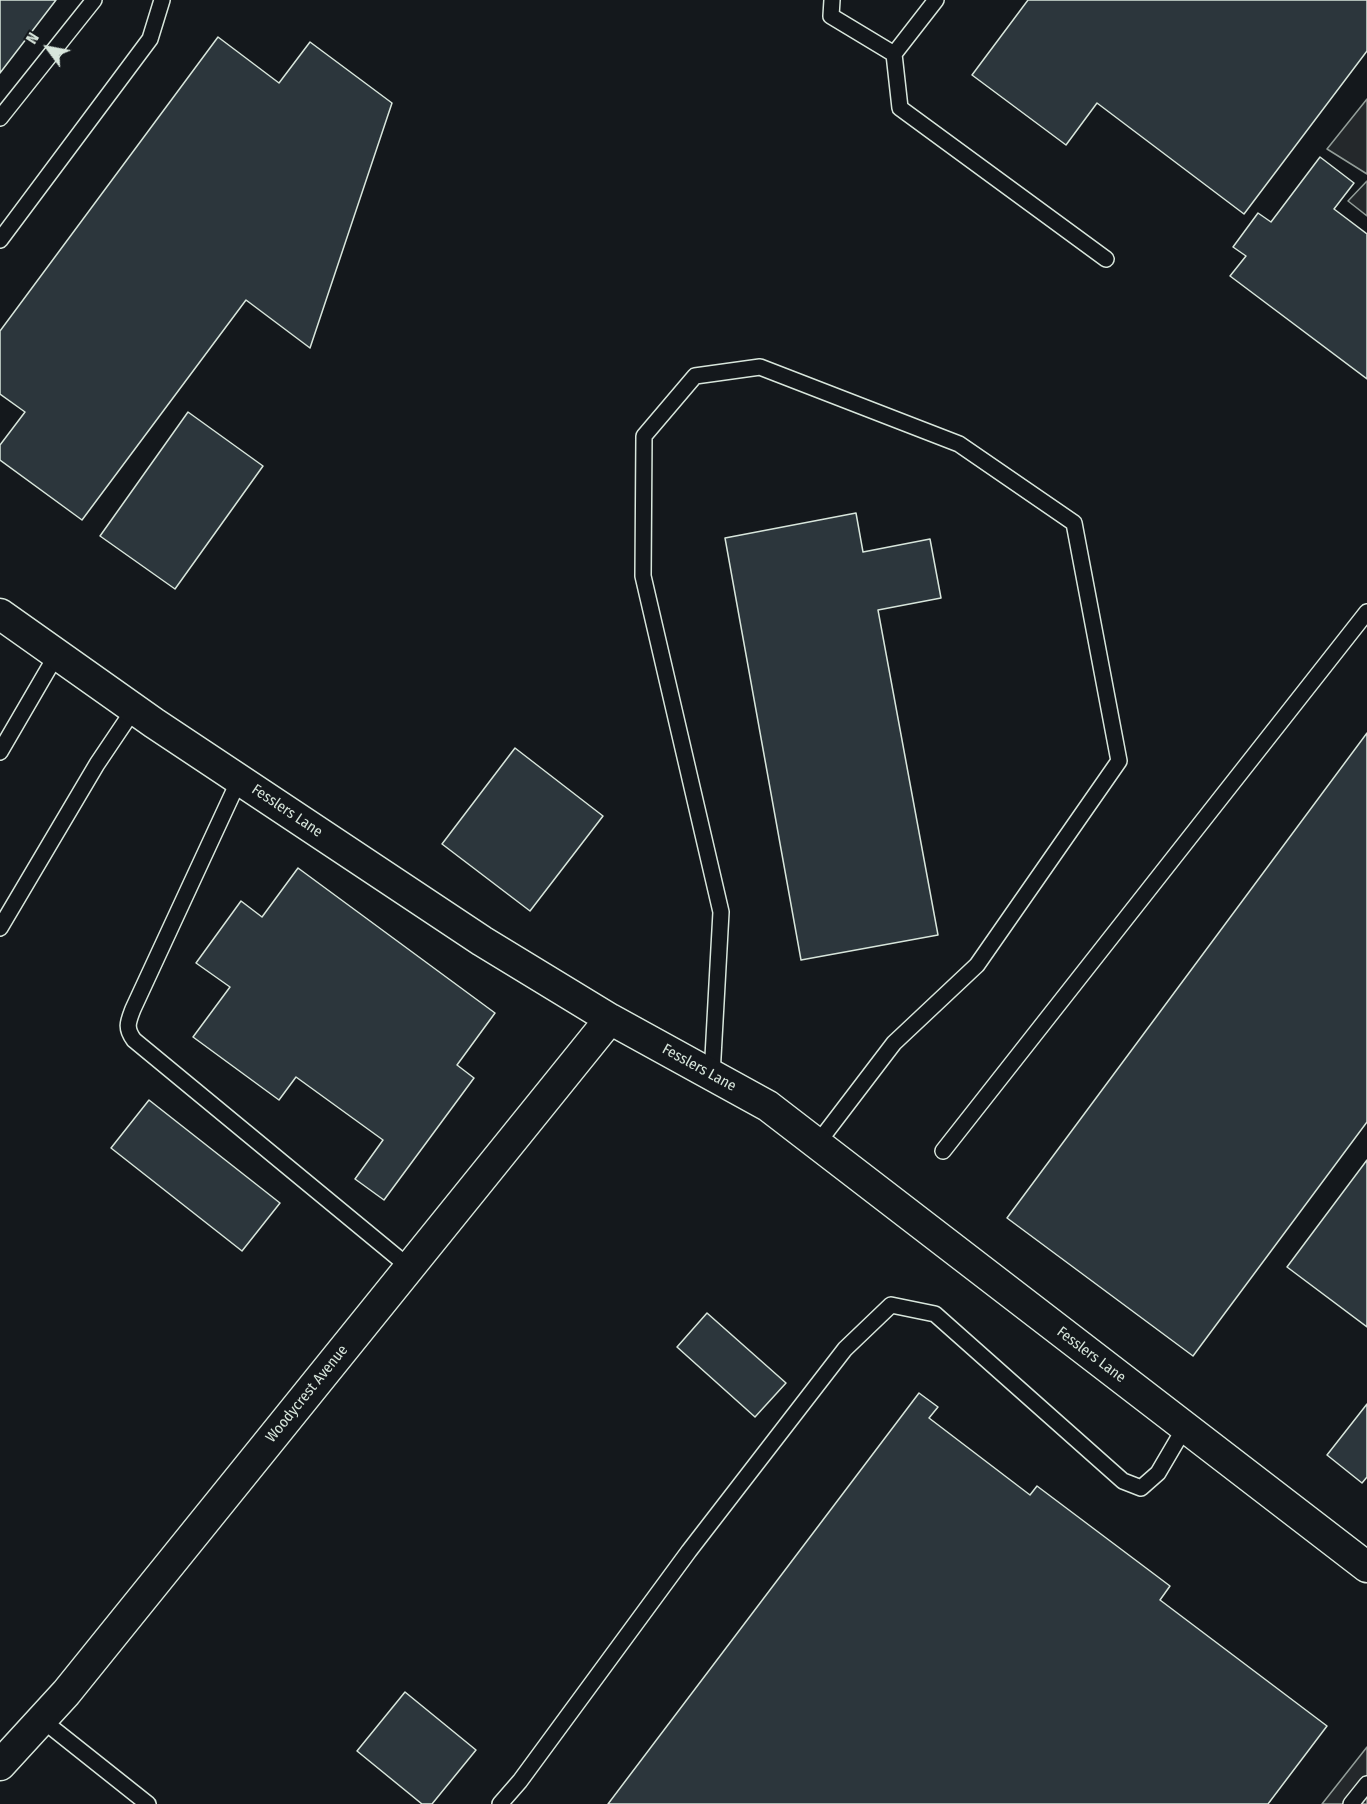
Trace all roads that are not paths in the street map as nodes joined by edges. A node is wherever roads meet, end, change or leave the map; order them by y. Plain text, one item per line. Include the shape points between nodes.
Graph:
1 (94, 0) edge
2 (162, 0) edge
3 (832, 0) edge
4 (936, 0) edge
5 (894, 54) junction
6 (0, 118) edge
7 (0, 240) edge
8 (1106, 259) dead end
9 (1367, 612) edge
10 (0, 614) edge
11 (57, 654) junction
12 (134, 709) junction
13 (0, 752) edge
14 (239, 780) junction
15 (0, 928) edge
16 (610, 1019) junction
17 (712, 1075) junction
18 (817, 1144) junction
19 (943, 1151) dead end
20 (409, 1267) junction
21 (1185, 1427) junction
22 (1367, 1567) edge
23 (41, 1719) junction
24 (0, 1765) edge
25 (1367, 1784) edge
26 (148, 1804) edge
27 (500, 1804) edge
28 (1351, 1804) edge

1 - 6 lane
2 - 7 lane via 150,39
3 - 5 lane via 831,16
4 - 5 lane
5 - 8 lane via 900,108
9 - 19 lane
10 - 11 street, Fesslers Lane
11 - 12 street, Fesslers Lane
11 - 13 lane
12 - 14 street, Fesslers Lane
12 - 15 lane
14 - 16 street, Fesslers Lane via 482,942
14 - 20 lane via 133,1009 129,1032
16 - 17 street, Fesslers Lane
16 - 20 street, Woodycrest Avenue
17 - 18 street, Fesslers Lane via 768,1106
17 - 18 lane via 721,912 644,576 644,436 695,376 760,367 959,444 1074,523 1119,761 977,965 894,1044
18 - 21 street, Fesslers Lane
20 - 23 street, Woodycrest Avenue
21 - 22 street, Fesslers Lane
21 - 27 lane via 1158,1473 1141,1488 1123,1481 934,1314 891,1305 844,1349
23 - 24 street, Woodycrest Avenue
23 - 26 lane
25 - 28 lane

